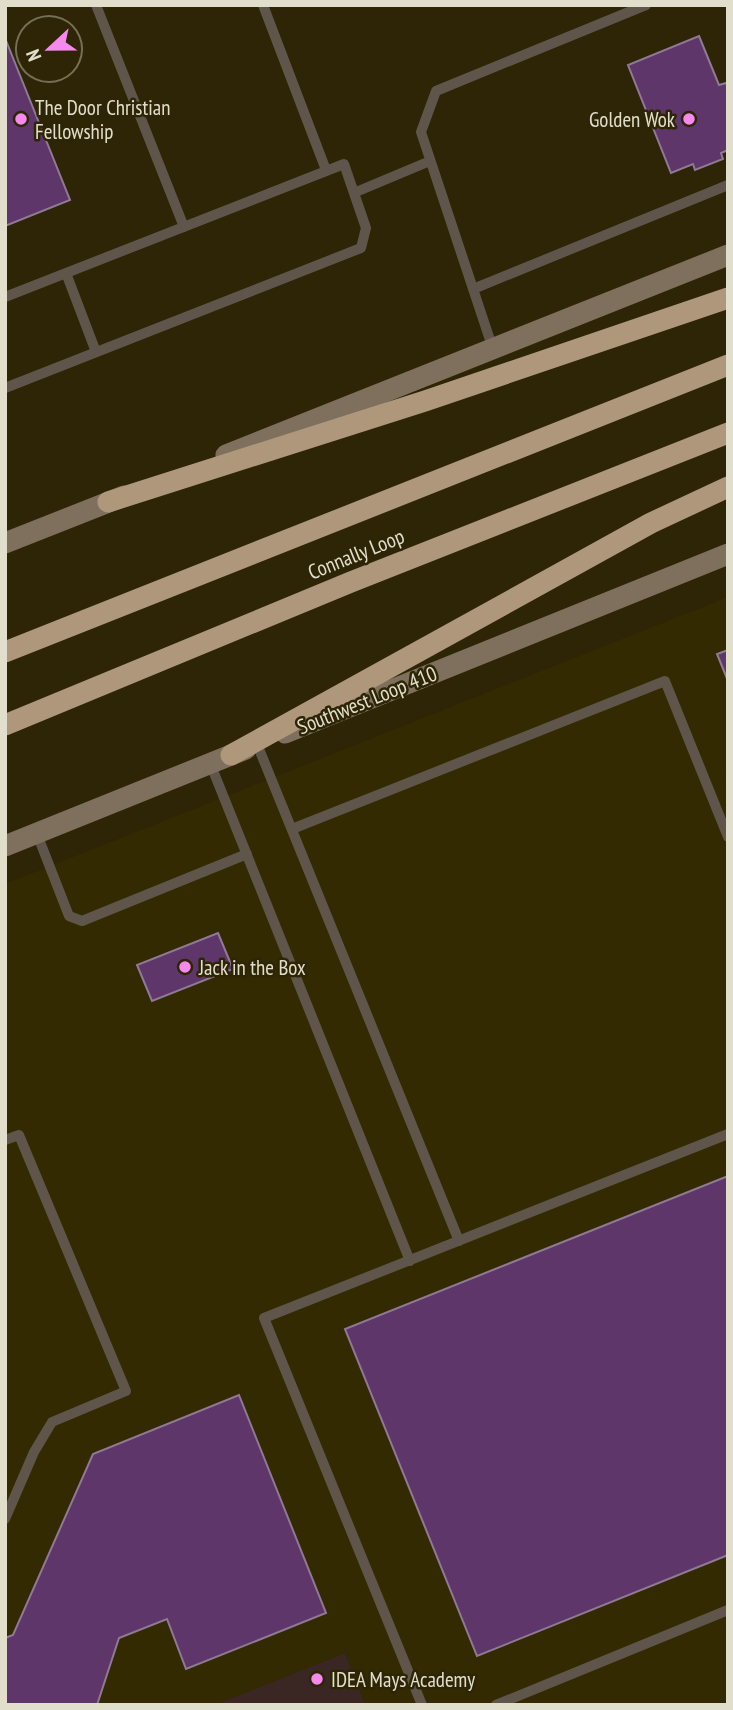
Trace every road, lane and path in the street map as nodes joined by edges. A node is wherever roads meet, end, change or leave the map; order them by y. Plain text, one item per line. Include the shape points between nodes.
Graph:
1 (96, 5) edge
2 (263, 5) edge
3 (646, 5) edge
4 (430, 161) junction
5 (326, 170) junction
6 (728, 186) edge
7 (356, 192) junction
8 (184, 227) junction
9 (728, 255) edge
10 (66, 273) junction
11 (473, 289) junction
12 (5, 297) edge
13 (728, 298) edge
14 (493, 349) junction
15 (96, 352) junction
16 (728, 365) edge
17 (5, 388) edge
18 (728, 433) edge
19 (728, 487) edge
20 (108, 502) junction
21 (5, 543) edge
22 (728, 554) edge
23 (5, 652) edge
24 (5, 725) edge
25 (257, 744) junction
26 (231, 755) junction
27 (211, 763) junction
28 (292, 829) junction
29 (37, 834) junction
30 (728, 837) edge
31 (5, 846) edge
32 (247, 854) junction
33 (728, 1134) edge
34 (5, 1140) edge
35 (459, 1241) junction
36 (410, 1261) junction
37 (5, 1519) edge
38 (728, 1610) edge
39 (422, 1705) edge
40 (496, 1705) edge

1 - 8 lane
2 - 5 lane
3 - 4 lane via 436,91 421,132
4 - 7 lane
4 - 11 lane
5 - 7 lane via 344,164
5 - 8 lane
6 - 11 lane
7 - 15 lane via 366,228 361,248
8 - 10 lane
9 - 14 main road
10 - 12 lane
10 - 15 lane
11 - 14 lane
13 - 20 highway
14 - 20 main road
15 - 17 lane
16 - 23 highway, Connally Loop
18 - 24 highway, Connally Loop
19 - 26 highway via 651,523
20 - 21 main road
22 - 25 main road, Southwest Loop 410
25 - 26 main road, Southwest Loop 410
25 - 28 lane
26 - 27 main road, Southwest Loop 410
27 - 29 main road, Southwest Loop 410
27 - 32 lane
28 - 30 lane via 665,681
28 - 35 lane
29 - 31 main road, Southwest Loop 410
29 - 32 lane via 69,916 82,921
32 - 36 lane
33 - 35 lane
34 - 37 lane via 19,1135 126,1391 52,1422
35 - 36 lane
36 - 39 lane via 264,1318
38 - 40 lane

